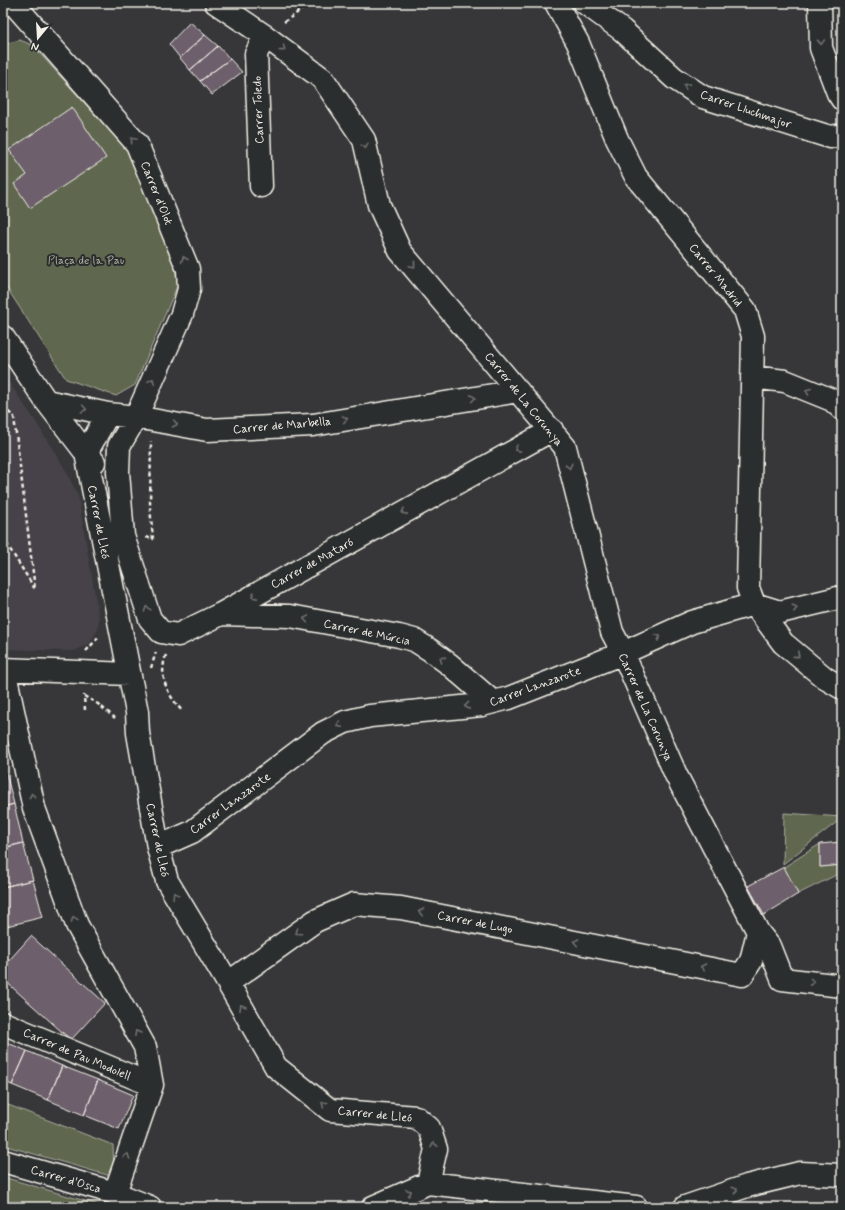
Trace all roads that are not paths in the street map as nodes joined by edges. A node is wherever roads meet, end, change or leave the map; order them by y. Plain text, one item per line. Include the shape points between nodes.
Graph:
1 (13, 3) edge
2 (216, 3) edge
3 (556, 3) edge
4 (585, 3) edge
5 (820, 3) edge
6 (265, 36) junction
7 (842, 99) edge
8 (842, 135) edge
9 (261, 186) dead end
10 (3, 337) edge
11 (752, 377) junction
12 (518, 391) junction
13 (46, 401) junction
14 (842, 409) edge
15 (108, 414) junction
16 (136, 416) junction
17 (552, 430) junction
18 (86, 453) junction
19 (123, 536) junction
20 (842, 597) edge
21 (754, 604) junction
22 (221, 614) junction
23 (623, 653) junction
24 (4, 669) edge
25 (129, 674) junction
26 (842, 688) edge
27 (494, 702) junction
28 (158, 848) junction
29 (758, 932) junction
30 (228, 982) junction
31 (842, 986) edge
32 (3, 1023) edge
33 (152, 1085) junction
34 (3, 1161) edge
35 (842, 1175) edge
36 (428, 1183) junction
37 (115, 1192) junction
38 (150, 1207) edge
39 (373, 1207) edge
40 (636, 1207) edge
41 (685, 1207) edge

16 -> 1 street, Carrer d'Olot via 182,314 189,289 188,269 137,144
2 - 6 street, Carrer de La Corunya
3 - 11 street, Carrer Madrid via 578,43 617,139 636,177 745,310 753,336
8 -> 4 street, Carrer Lluchmajor via 830,137 703,97 674,78 622,30
5 -> 7 street via 821,48
6 - 9 street, Carrer Toledo via 256,54
6 -> 12 street, Carrer de La Corunya via 323,79 364,140 379,205 400,251
10 - 13 street
14 -> 11 street via 832,400 785,381
11 - 21 street, Carrer Madrid via 748,588
16 -> 12 street, Carrer de Marbella via 207,430 313,425
12 - 17 street, Carrer de La Corunya
13 -> 15 street, Carrer de Marbella
13 - 18 street
15 - 16 street, Carrer de Marbella
15 - 18 street
16 - 19 street via 119,446 118,472
17 -> 22 street, Carrer de Mataró
17 -> 23 street, Carrer de La Corunya via 565,447 612,632
18 - 19 street via 102,470
18 - 25 street, Carrer de Lleó
22 -> 19 street, Carrer de Mataró via 178,635 161,632 150,619
21 -> 20 street via 780,612
23 -> 21 street, Carrer Lanzarote via 692,622
21 -> 26 street, Carrer Madrid via 783,643 824,678
27 -> 22 street, Carrer de Múrcia via 449,664 414,640 290,616
23 - 27 street, Carrer Lanzarote
23 - 29 street, Carrer de La Corunya via 676,775
24 - 25 street
33 -> 24 street via 145,1047 77,925 34,808
25 - 28 street, Carrer de Lleó
27 -> 28 street, Carrer Lanzarote via 370,716 345,722 323,733 192,832
30 -> 28 street, Carrer de Lleó via 167,881
29 -> 30 street, Carrer de Lugo via 751,962 742,975 401,908 354,904 315,921
29 -> 31 street, Carrer de La Corunya via 769,946 782,979
36 -> 30 street, Carrer de Lleó via 436,1149 429,1128 416,1117 330,1110 276,1067
32 - 33 street, Carrer de Pau Modolell
37 -> 33 street
34 - 37 street, Carrer d'Osca
41 -> 35 street via 747,1186 800,1173
39 -> 36 street
36 - 40 street
37 - 38 street, Carrer d'Osca

